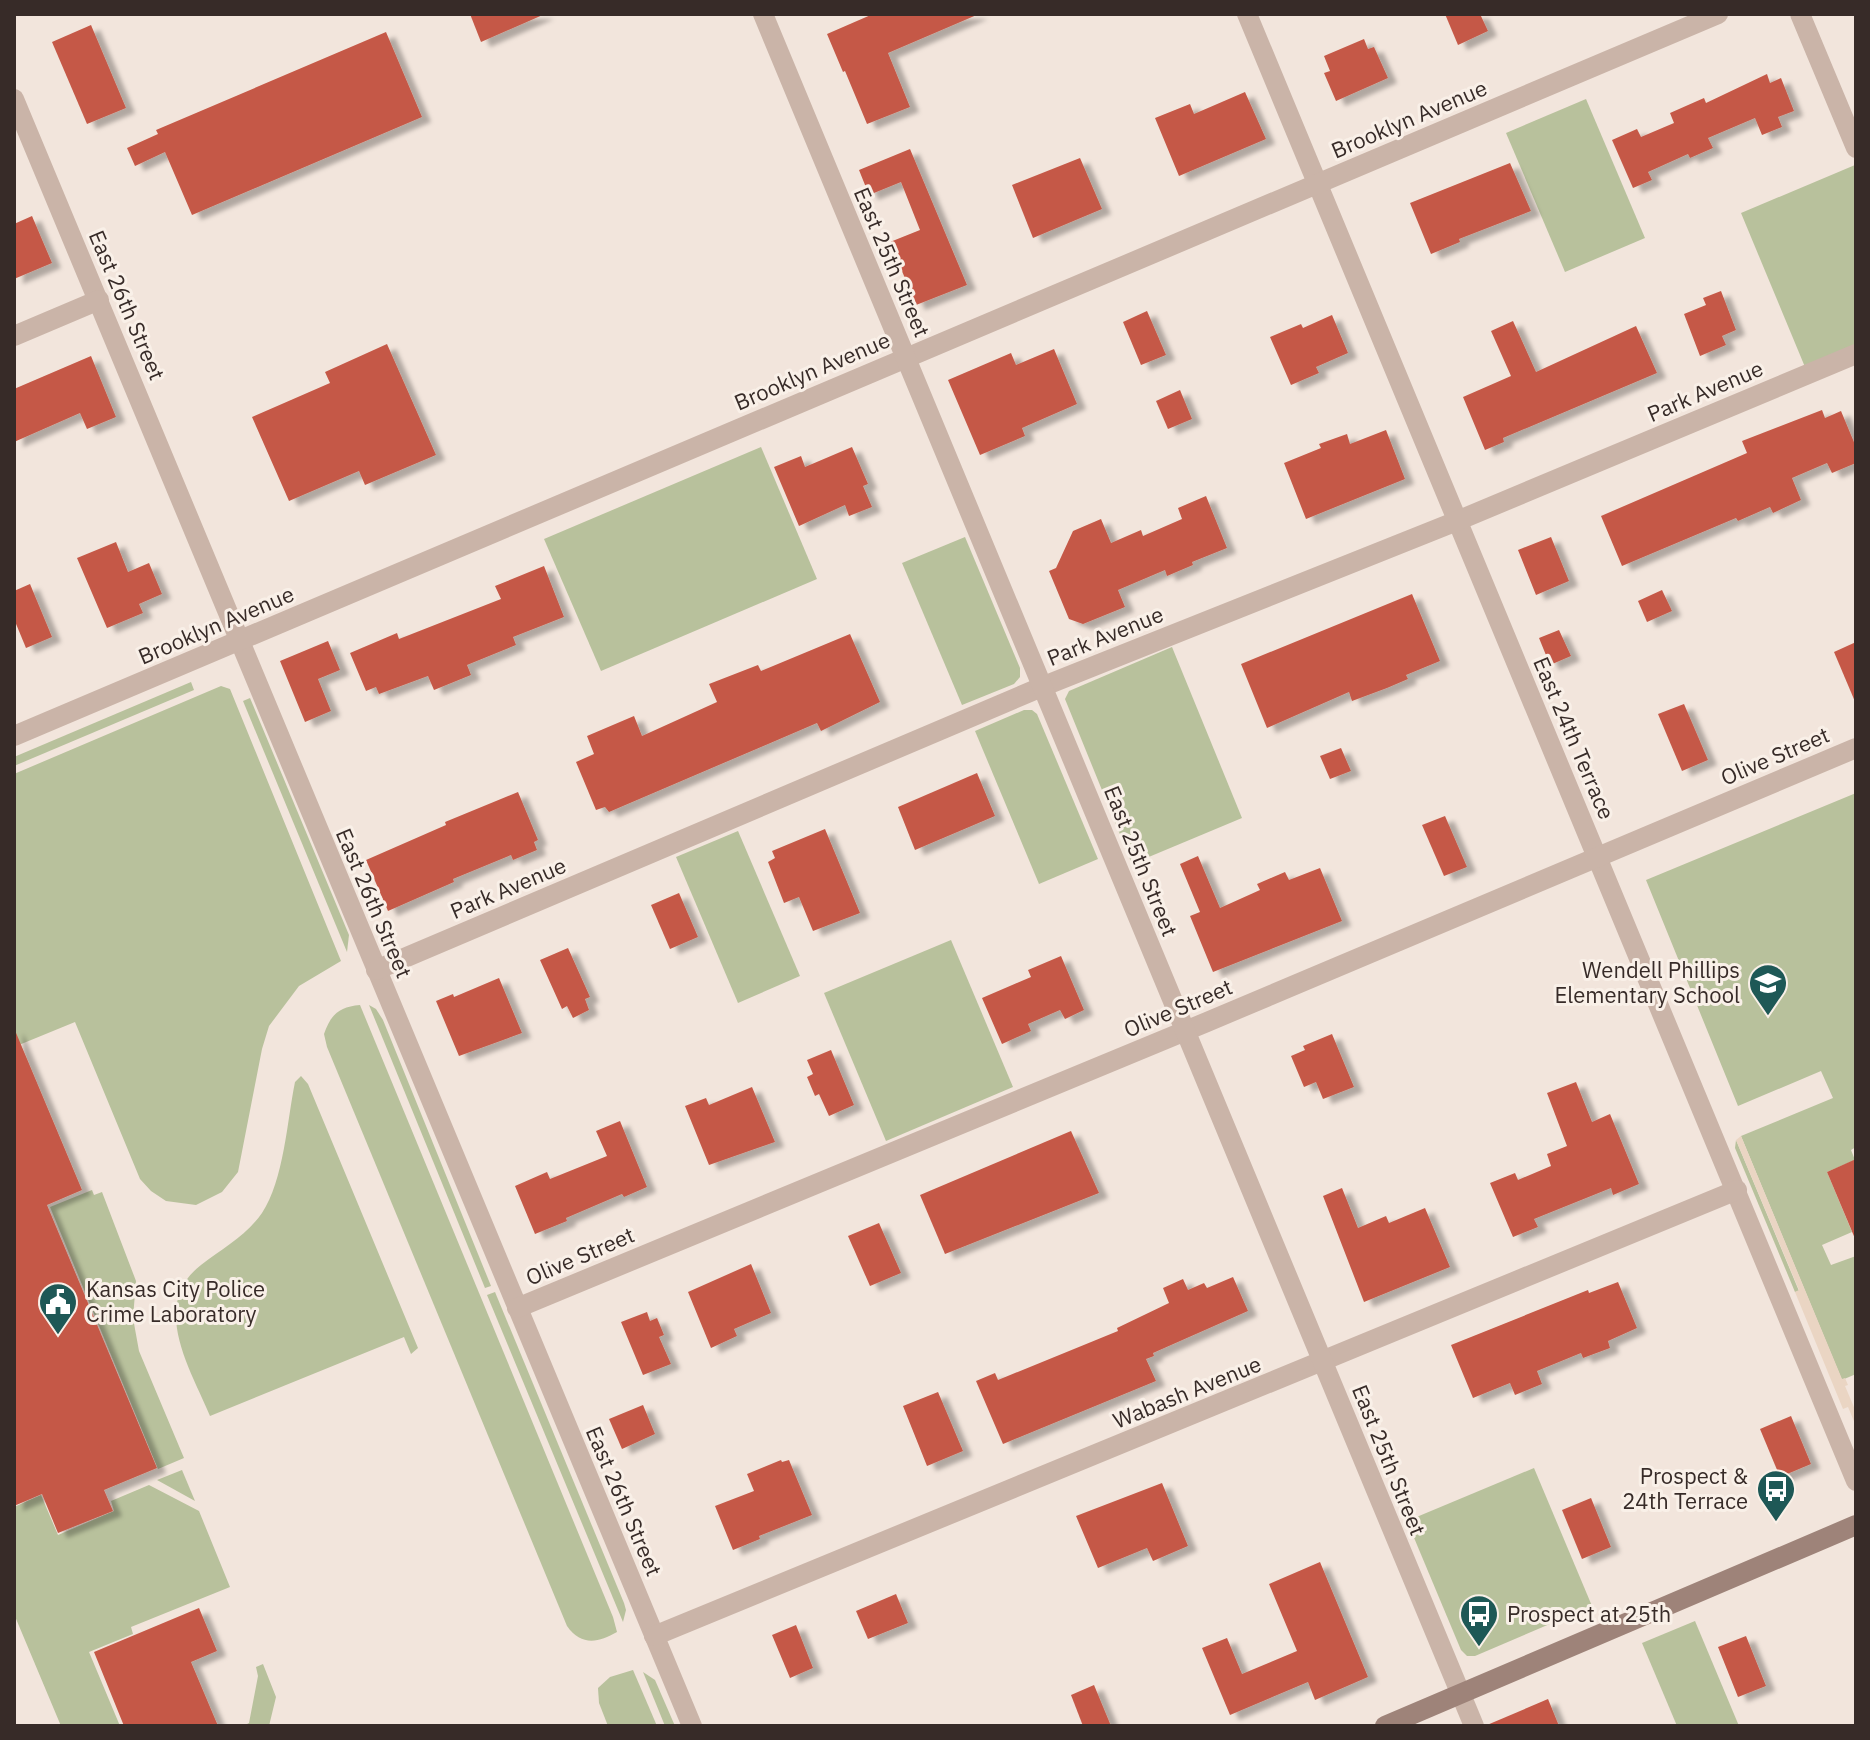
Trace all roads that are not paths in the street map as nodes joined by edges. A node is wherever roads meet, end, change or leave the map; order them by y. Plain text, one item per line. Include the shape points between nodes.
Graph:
1 (763, 14) edge
2 (1247, 14) edge
3 (1718, 14) edge
4 (1800, 14) edge
5 (14, 99) edge
6 (1856, 148) edge
7 (1316, 184) junction
8 (99, 300) junction
9 (14, 336) edge
10 (1856, 354) edge
11 (906, 357) junction
12 (1457, 521) junction
13 (239, 641) junction
14 (1044, 686) junction
15 (14, 736) edge
16 (1856, 748) edge
17 (1597, 857) junction
18 (376, 970) junction
19 (1186, 1031) junction
20 (1737, 1190) junction
21 (517, 1308) junction
22 (1323, 1362) junction
23 (1856, 1481) edge
24 (1856, 1525) edge
25 (654, 1636) junction
26 (1461, 1694) junction
27 (692, 1726) edge
28 (1385, 1726) edge
29 (1474, 1726) edge

1 - 11 street, East 25th Street
2 - 7 street, East 24th Terrace
3 - 7 street, Brooklyn Avenue
4 - 6 street
5 - 8 street, East 26th Street
7 - 11 street, Brooklyn Avenue
7 - 12 street, East 24th Terrace
8 - 9 street
8 - 13 street, East 26th Street
10 - 12 street, Park Avenue
11 - 13 street, Brooklyn Avenue
11 - 14 street, East 25th Street
12 - 14 street, Park Avenue
12 - 17 street, East 24th Terrace
13 - 15 street, Brooklyn Avenue
13 - 18 street, East 26th Street
14 - 18 street, Park Avenue
14 - 19 street, East 25th Street
16 - 17 street, Olive Street
17 - 19 street, Olive Street
17 - 20 street, East 24th Terrace
18 - 21 street, East 26th Street
19 - 21 street, Olive Street
19 - 22 street, East 25th Street
20 - 22 street, Wabash Avenue
20 - 23 street, East 24th Terrace
21 - 25 street, East 26th Street
22 - 25 street, Wabash Avenue
22 - 26 street, East 25th Street
24 - 26 main road
25 - 27 street, East 26th Street
26 - 28 main road
26 - 29 street, East 25th Street

